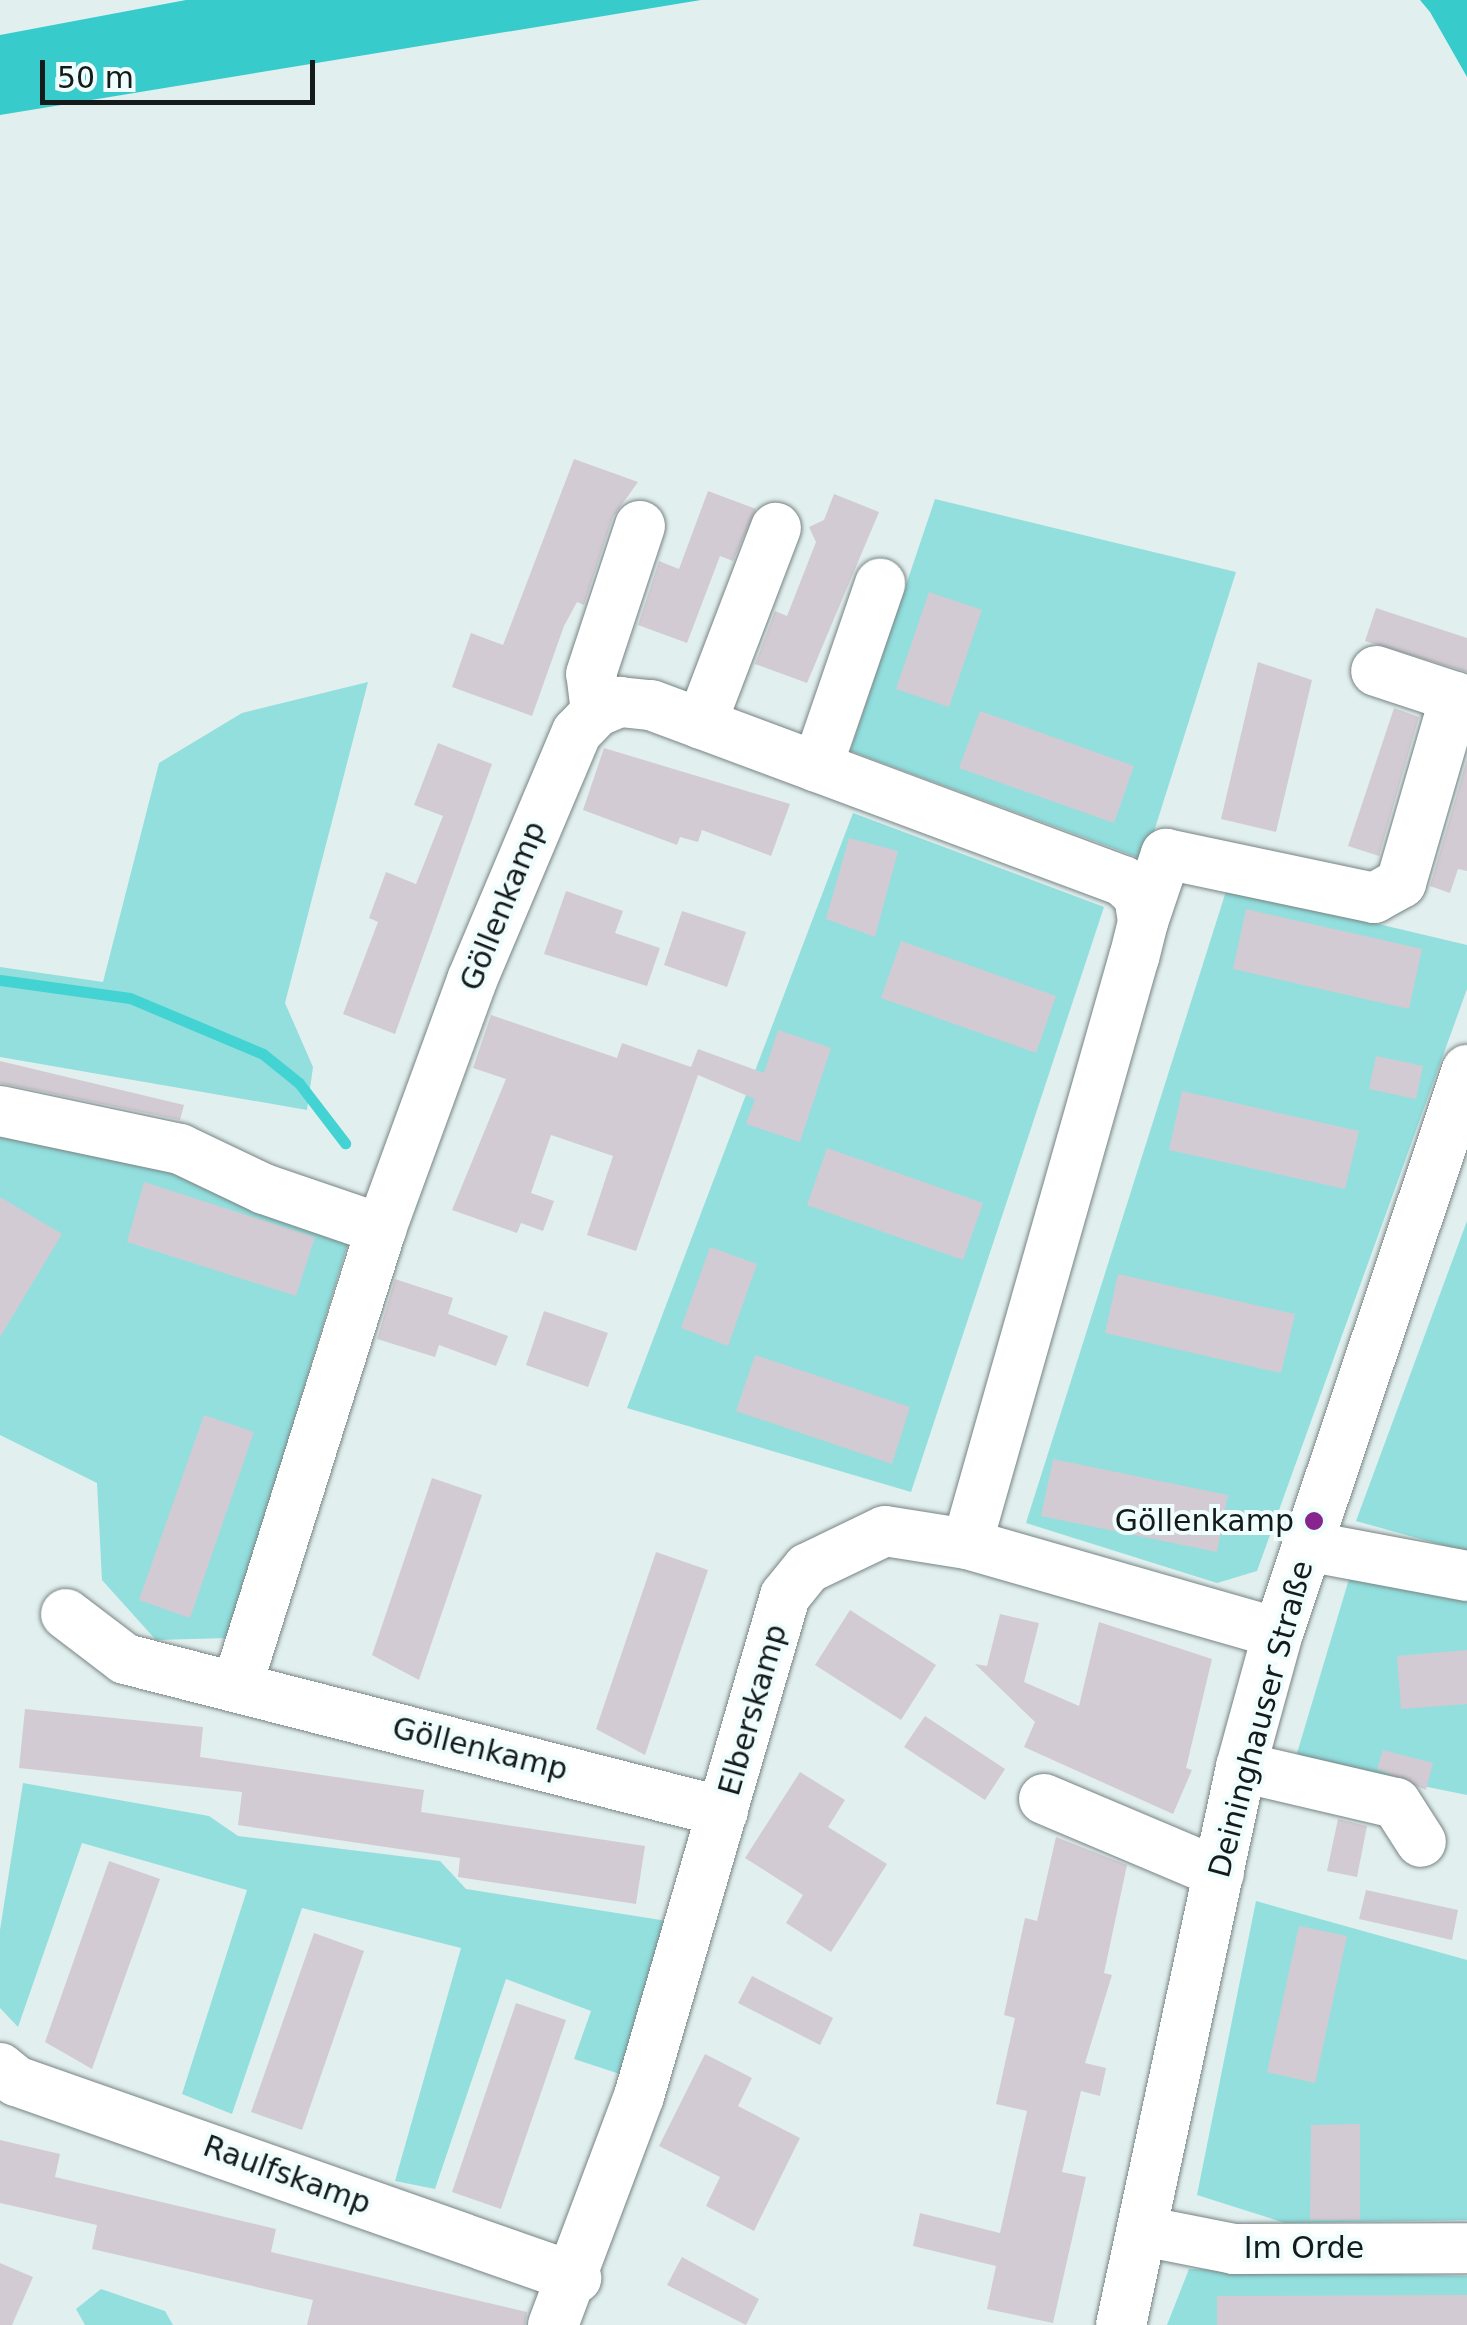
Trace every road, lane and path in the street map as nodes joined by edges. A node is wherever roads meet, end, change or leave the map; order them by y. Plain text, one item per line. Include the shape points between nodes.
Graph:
1 (640, 526) dead end
2 (776, 528) dead end
3 (880, 584) dead end
4 (1376, 672) dead end
5 (596, 712) junction
6 (701, 724) junction
7 (817, 767) junction
8 (1143, 922) junction
9 (1467, 1070) edge
10 (0, 1111) edge
11 (381, 1229) junction
12 (967, 1544) junction
13 (1306, 1546) junction
14 (1467, 1576) edge
15 (66, 1614) dead end
16 (1278, 1633) junction
17 (237, 1686) junction
18 (1241, 1768) junction
19 (1044, 1799) dead end
20 (723, 1812) junction
21 (1421, 1842) dead end
22 (1218, 1873) junction
23 (0, 2068) edge
24 (1143, 2231) junction
25 (1467, 2248) edge
26 (576, 2278) junction
27 (553, 2325) edge
28 (1121, 2325) edge

1 - 5 street via 591,674
2 - 6 street
3 - 7 street
4 - 8 street via 1456,696 1402,883 1374,898 1166,854
5 - 6 street via 620,702 651,705
5 - 11 street, Göllenkamp via 556,774
6 - 7 street
7 - 8 street via 1123,881 1138,896
8 - 12 street
9 - 13 street, Deininghauser Straße
10 - 11 street via 180,1149 264,1190
11 - 17 street, Göllenkamp
12 - 16 street, Elberskamp
12 - 20 street, Elberskamp via 885,1531 808,1568 785,1596
13 - 14 street
13 - 16 street, Deininghauser Straße
15 - 17 street, Göllenkamp via 125,1659
16 - 18 street, Deininghauser Straße
17 - 20 street, Göllenkamp
18 - 21 street via 1396,1803
18 - 22 street, Deininghauser Straße
19 - 22 street
20 - 26 street, Elberskamp
22 - 24 street, Deininghauser Straße
23 - 26 street, Raulfskamp via 16,2081
24 - 25 street, Im Orde via 1234,2249
24 - 28 street, Deininghauser Straße
26 - 27 street, Elberskamp

